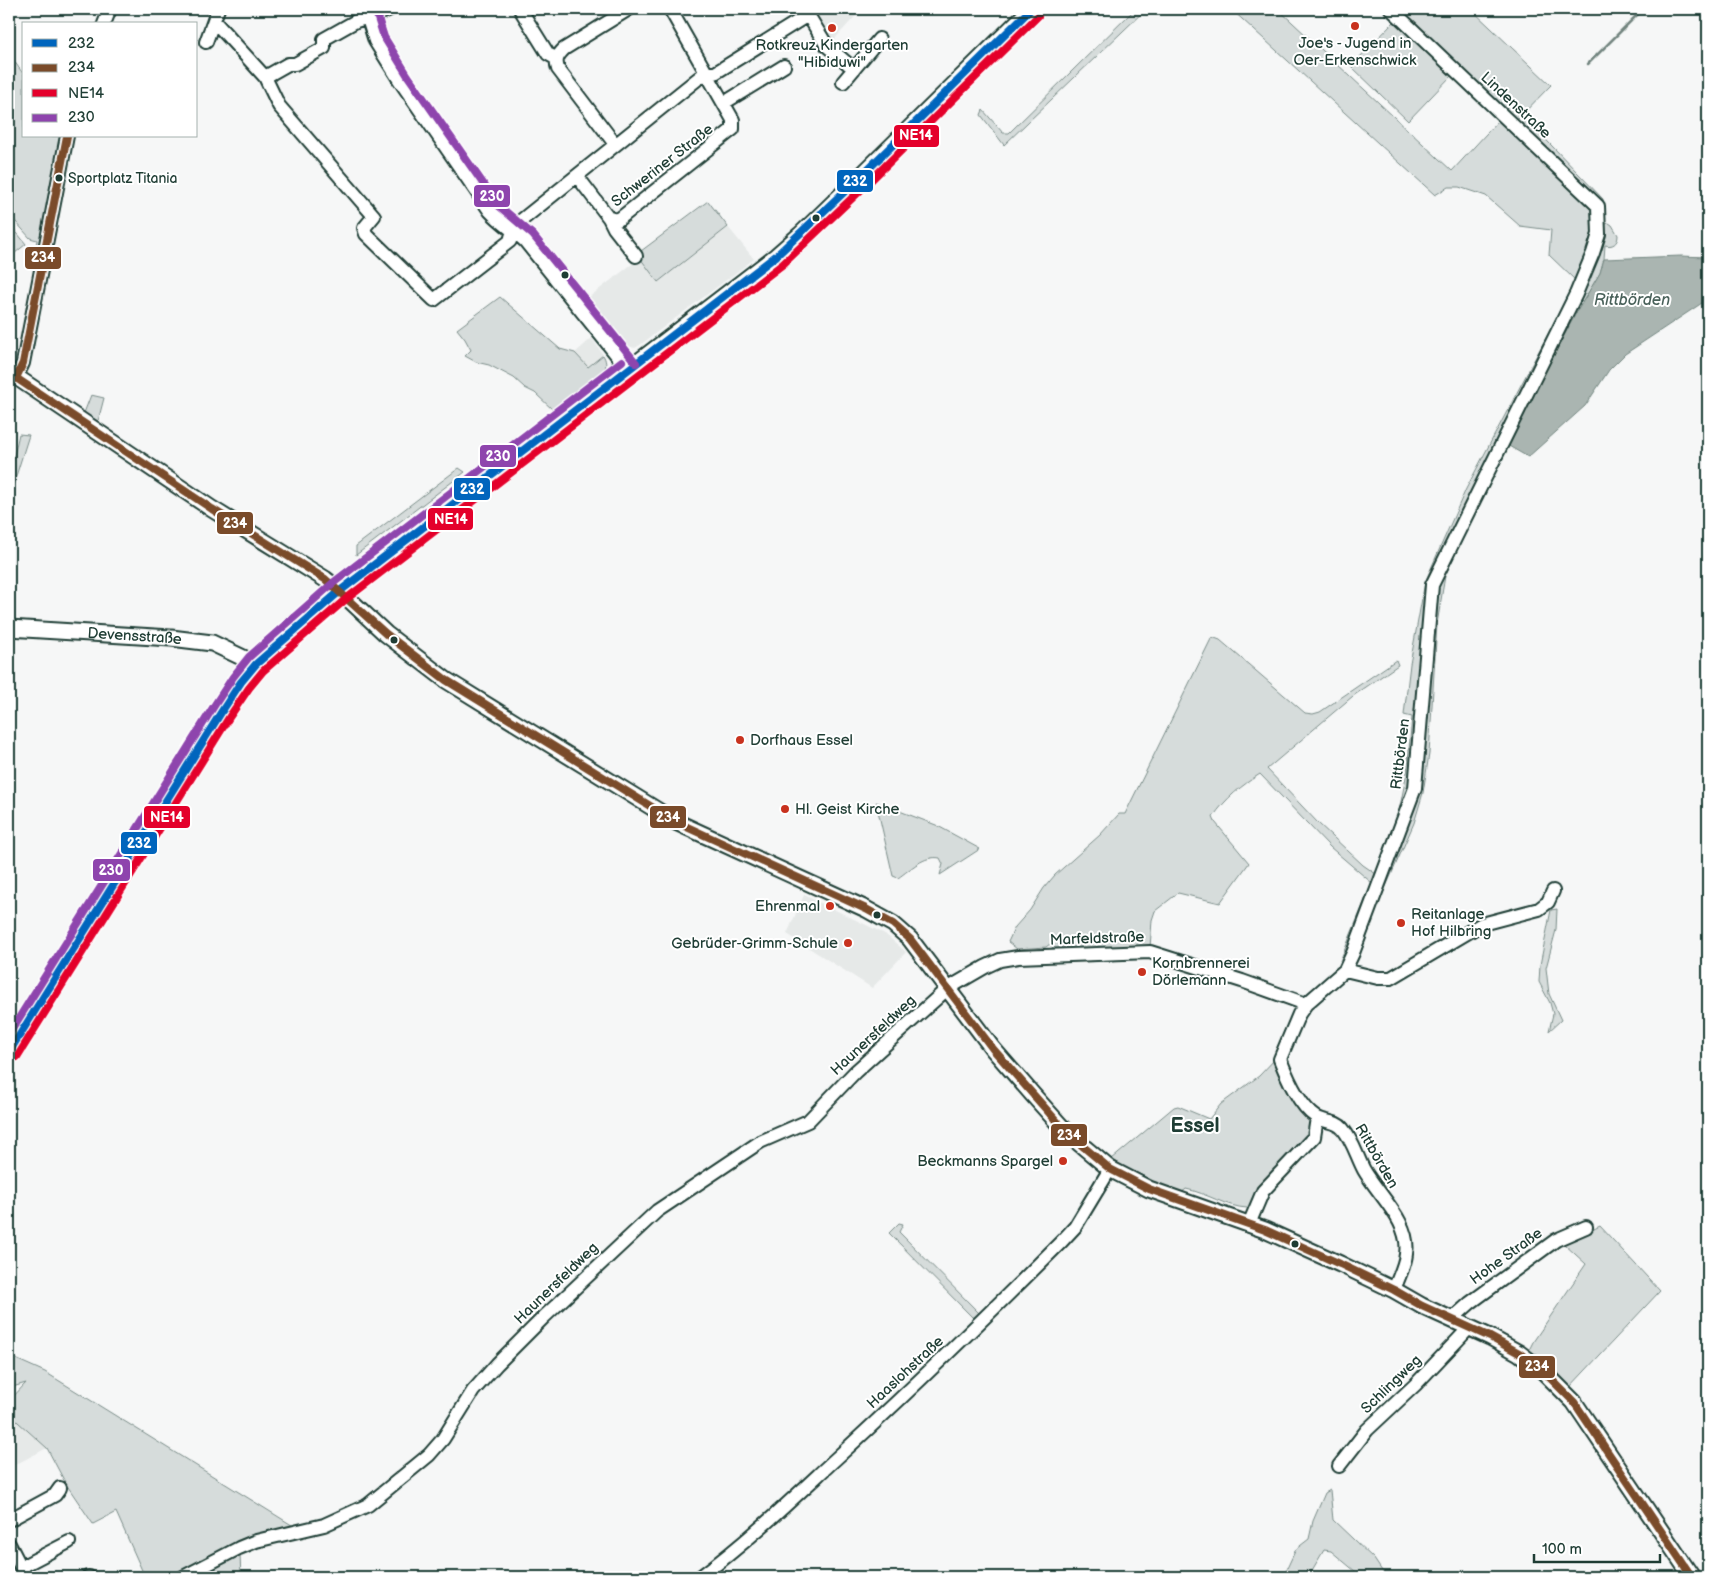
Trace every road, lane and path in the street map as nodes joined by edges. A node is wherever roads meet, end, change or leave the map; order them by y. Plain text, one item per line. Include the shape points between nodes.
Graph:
1 (110, 9) edge
2 (390, 9) edge
3 (520, 9) edge
4 (629, 9) edge
5 (670, 9) edge
6 (1031, 9) edge
7 (1392, 9) edge
8 (806, 12) edge
9 (366, 13) edge
10 (216, 15) edge
11 (105, 22) edge
12 (879, 39) dead end
13 (206, 42) dead end
14 (557, 59) junction
15 (784, 66) dead end
16 (854, 69) junction
17 (705, 73) junction
18 (265, 77) junction
19 (843, 82) dead end
20 (724, 103) junction
21 (67, 138) edge
22 (615, 144) junction
23 (577, 176) junction
24 (609, 218) junction
25 (513, 230) junction
26 (1599, 234) joint
27 (636, 256) dead end
28 (628, 369) junction
29 (12, 375) edge
30 (340, 591) junction
31 (9, 628) edge
32 (256, 664) junction
33 (1553, 891) dead end
34 (1345, 970) junction
35 (947, 989) junction
36 (1306, 1004) junction
37 (9, 1052) edge
38 (1317, 1118) junction
39 (1110, 1169) junction
40 (1249, 1224) junction
41 (1586, 1227) dead end
42 (1394, 1290) junction
43 (1451, 1320) junction
44 (1470, 1328) junction
45 (1339, 1466) dead end
46 (60, 1488) dead end
47 (9, 1520) edge
48 (69, 1542) dead end
49 (9, 1544) edge
50 (23, 1572) edge
51 (183, 1577) edge
52 (700, 1577) edge
53 (1692, 1577) edge

1 - 11 street
2 - 9 street
3 - 14 street via 548,54
4 - 14 street via 564,49
5 - 17 street, Schweriner Straße
6 - 28 main road via 800,236
7 - 26 street, Lindenstraße via 1598,206
8 - 16 street via 826,46
8 - 17 street via 716,72
9 - 18 street via 324,39 324,48
9 - 25 street via 375,41 400,81 490,211
10 - 13 street
10 - 18 street
12 - 16 street
14 - 22 street via 558,69
15 - 20 street
16 - 19 street
17 - 20 street, Schweriner Straße
17 - 22 street
18 - 25 street via 279,106 374,216 364,228 366,234 434,300 510,241
20 - 24 street, Schweriner Straße via 734,123 731,131 623,218
21 - 29 street via 23,363
22 - 23 street
23 - 24 street, Schweriner Straße
23 - 25 street
24 - 27 street, Schweriner Straße
25 - 28 street
26 - 34 street, Rittbörden via 1576,294 1432,585 1415,788
28 - 30 main road
29 - 30 main road
30 - 32 main road
30 - 35 main road via 386,634 446,680 676,822 893,924 910,939
31 - 32 main road, Devensstraße via 212,643
32 - 37 main road via 222,711
33 - 34 street via 1548,902 1539,909 1482,924 1391,978
34 - 36 street, Rittbörden
35 - 36 street, Marfeldstraße via 1000,960 1150,952
35 - 39 main road via 993,1049 1058,1124
35 - 51 street, Haunersfeldweg via 855,1072 808,1121 760,1142 657,1211 497,1364 473,1391 429,1455 368,1505 324,1525 256,1541
36 - 38 street, Rittbörden via 1280,1059 1290,1086
38 - 40 street via 1314,1137 1263,1191
38 - 42 street, Rittbörden via 1333,1121 1342,1127 1364,1170 1402,1226 1407,1240 1406,1254
39 - 40 main road via 1149,1189
39 - 52 street, Haaslohstraße via 1075,1227 1062,1241 842,1453 736,1550
40 - 42 main road
41 - 43 street, Hohe Straße via 1556,1240
42 - 43 main road
43 - 44 main road
44 - 45 street, Schlingweg via 1367,1430
44 - 53 main road via 1519,1353 1574,1402
46 - 47 street via 55,1496
48 - 50 street
49 - 50 street

